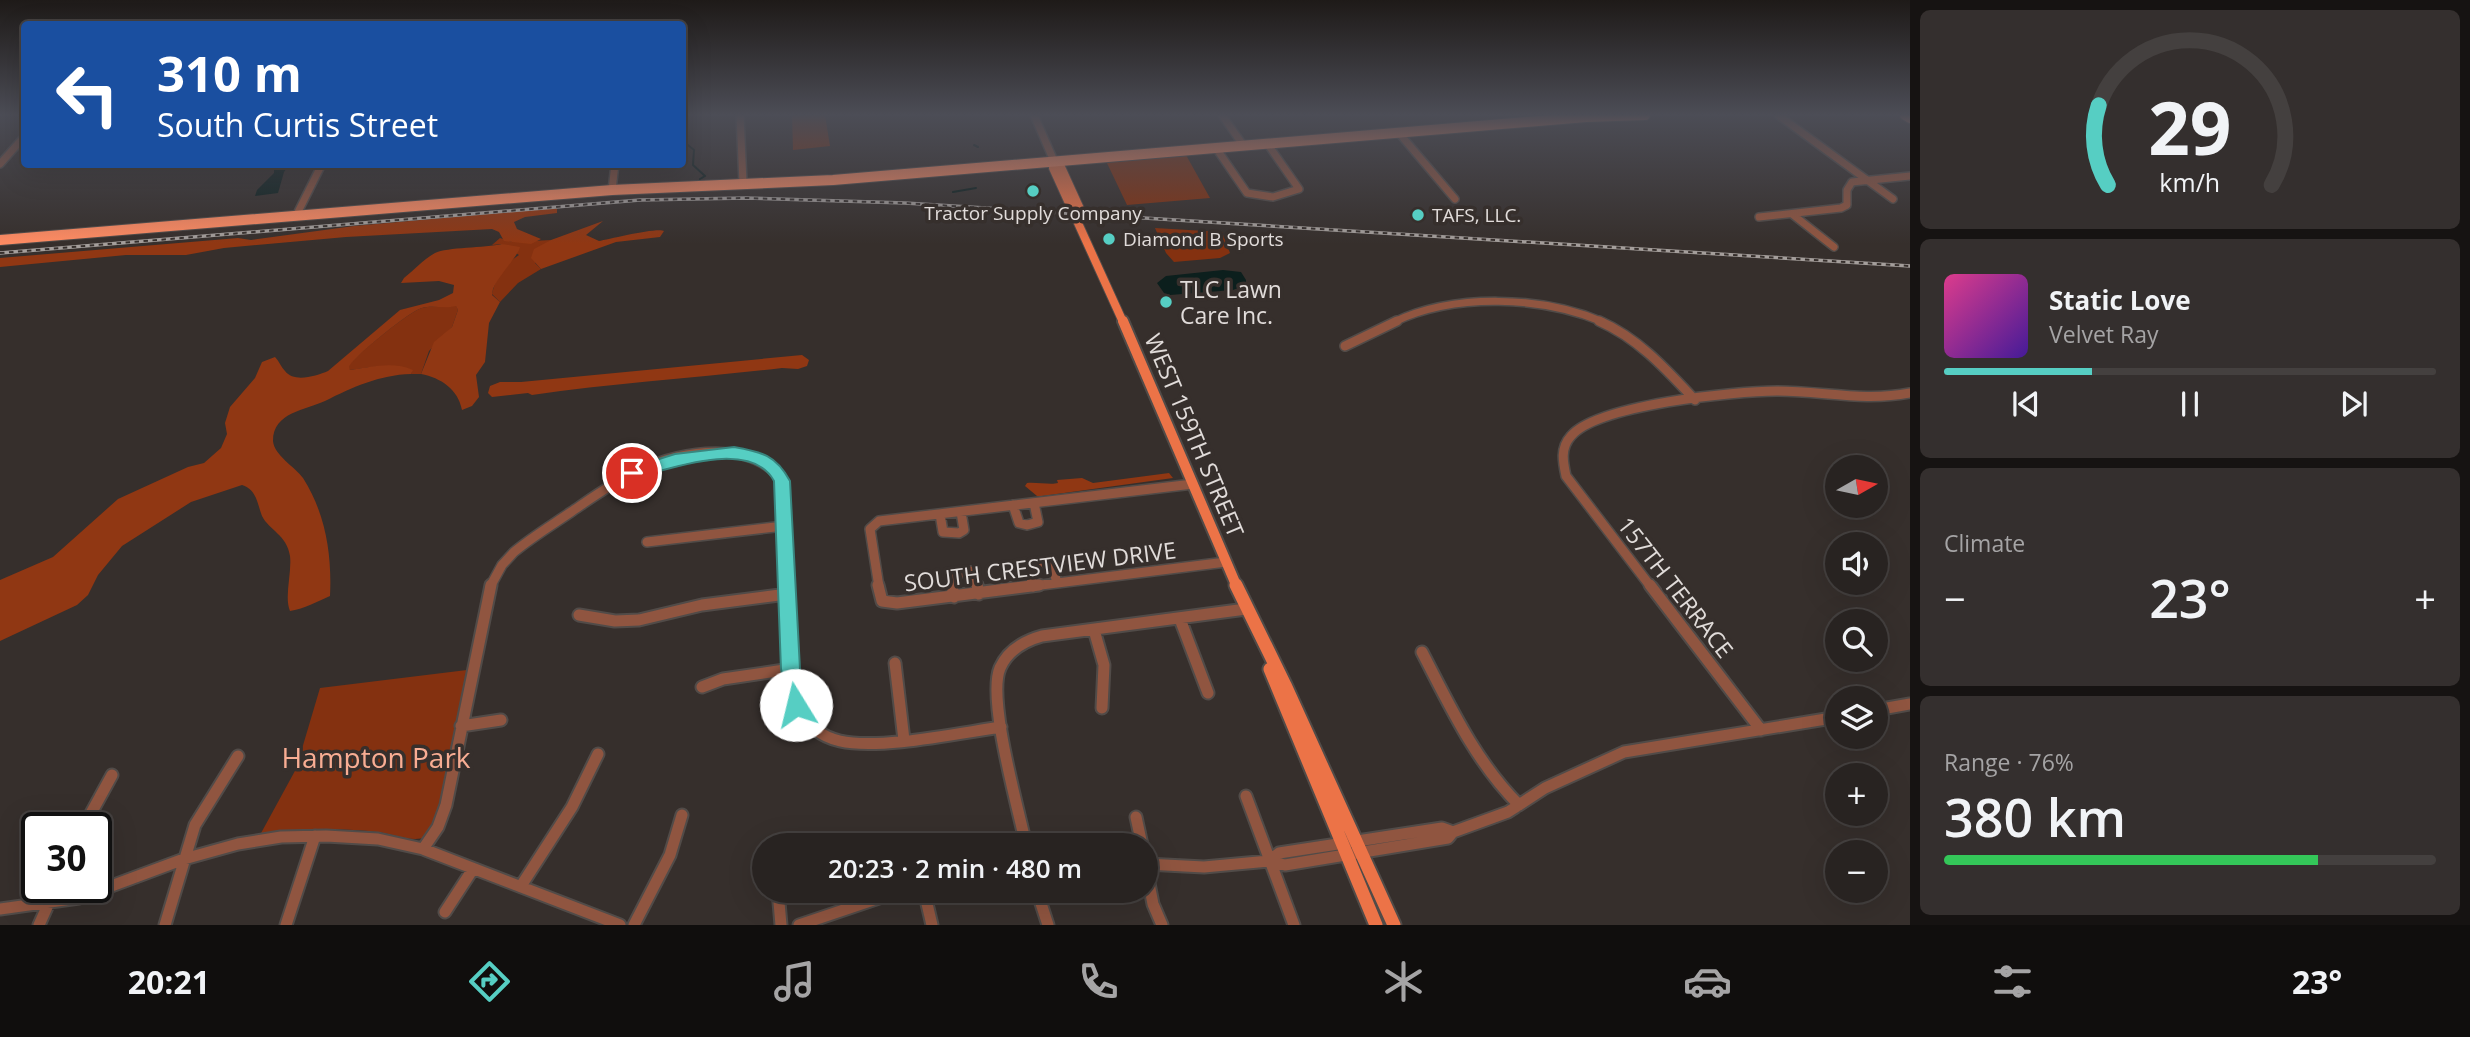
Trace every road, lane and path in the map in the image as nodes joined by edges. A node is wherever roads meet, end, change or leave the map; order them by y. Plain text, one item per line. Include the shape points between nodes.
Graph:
1 (742, 158) edge
2 (1053, 158) edge
3 (1089, 158) edge
4 (1223, 158) edge
5 (1278, 158) edge
6 (1420, 158) edge
7 (1837, 158) edge
8 (1054, 161) junction
9 (320, 168) edge
10 (615, 168) edge
11 (1910, 176) edge
12 (1867, 180) junction
13 (743, 183) junction
14 (612, 190) junction
15 (1455, 199) dead end
16 (1893, 199) dead end
17 (1792, 214) junction
18 (296, 216) junction
19 (1759, 217) dead end
20 (0, 240) edge
21 (1834, 247) dead end
22 (1345, 346) dead end
23 (1910, 394) edge
24 (1695, 400) junction
25 (1193, 484) junction
26 (1034, 503) junction
27 (1013, 506) junction
28 (961, 512) junction
29 (940, 514) junction
30 (783, 526) junction
31 (647, 542) dead end
32 (1226, 562) junction
33 (1057, 583) junction
34 (1033, 587) junction
35 (787, 594) junction
36 (979, 594) junction
37 (954, 597) junction
38 (1246, 609) junction
39 (579, 615) dead end
40 (1180, 619) junction
41 (1094, 630) junction
42 (1264, 646) junction
43 (1422, 652) dead end
44 (895, 663) dead end
45 (791, 669) junction
46 (702, 687) dead end
47 (1208, 693) dead end
48 (1910, 704) edge
49 (1102, 708) dead end
50 (1888, 708) edge
51 (1825, 719) edge
52 (501, 720) dead end
53 (461, 726) junction
54 (1001, 727) junction
55 (1761, 730) junction
56 (904, 740) junction
57 (598, 754) dead end
58 (238, 756) dead end
59 (113, 775) dead end
60 (1246, 796) dead end
61 (1519, 805) junction
62 (92, 812) edge
63 (682, 815) dead end
64 (1136, 817) dead end
65 (1023, 833) edge
66 (1139, 833) edge
67 (315, 836) junction
68 (1360, 847) junction
69 (423, 849) junction
70 (1344, 850) junction
71 (184, 859) junction
72 (1269, 861) junction
73 (1158, 866) edge
74 (473, 869) junction
75 (521, 886) junction
76 (112, 888) edge
77 (37, 903) edge
78 (48, 903) edge
79 (779, 903) edge
80 (864, 903) edge
81 (927, 903) edge
82 (1041, 903) edge
83 (1153, 903) edge
84 (0, 909) edge
85 (445, 912) dead end
86 (39, 925) edge
87 (164, 925) edge
88 (286, 925) edge
89 (620, 925) edge
90 (634, 925) edge
91 (781, 925) edge
92 (799, 925) edge
93 (932, 925) edge
94 (1048, 925) edge
95 (1162, 925) edge
96 (1294, 925) edge
97 (1376, 925) edge
98 (1394, 925) edge

1 - 13 street
2 - 8 street, WEST 159TH STREET
3 - 8 highway
4 - 5 street via 1247,193 1264,197 1295,193 1298,185
6 - 15 street
7 - 12 street
8 - 13 highway
8 - 25 main road, WEST 159TH STREET via 1053,168
9 - 18 street
10 - 14 street
11 - 12 street
12 - 16 street
12 - 17 street via 1848,186 1849,200 1841,208
13 - 14 highway
14 - 18 highway
17 - 19 street
17 - 21 street
18 - 20 highway
22 - 24 street via 1422,311 1505,301 1536,303 1580,313 1622,333
23 - 24 street via 1855,398 1775,391
24 - 55 street, 157TH TERRACE via 1629,408 1589,423 1562,446 1562,467
25 - 26 street, SOUTH CRESTVIEW DRIVE
25 - 32 main road, WEST 159TH STREET
26 - 27 street, SOUTH CRESTVIEW DRIVE
26 - 27 street via 1038,522 1027,525 1019,523
27 - 28 street, SOUTH CRESTVIEW DRIVE
28 - 29 street, SOUTH CRESTVIEW DRIVE
28 - 29 street via 964,530 959,533 943,532
29 - 37 street, SOUTH CRESTVIEW DRIVE via 873,524 880,597 897,603
30 - 31 street
30 - 35 street
30 - 53 street via 782,481 765,461 734,453 675,459 622,479 506,560 489,589
32 - 33 street, SOUTH CRESTVIEW DRIVE
32 - 38 main road, WEST 159TH STREET
33 - 34 street, SOUTH CRESTVIEW DRIVE
33 - 34 street via 1052,564 1047,562 1029,567
34 - 36 street, SOUTH CRESTVIEW DRIVE
35 - 39 street via 702,605 639,620
35 - 45 street
36 - 37 street, SOUTH CRESTVIEW DRIVE
36 - 37 street via 974,574 966,572 951,575
38 - 40 street
38 - 42 main road, WEST 159TH STREET
40 - 41 street
40 - 47 street
41 - 49 street via 1104,665
41 - 54 street via 1042,636 1006,656 995,681
42 - 68 main road, WEST 159TH STREET
42 - 70 main road, WEST 159TH STREET via 1276,687
43 - 61 street via 1484,765
44 - 56 street
45 - 46 street via 723,678
45 - 56 street via 793,696 818,732 861,745
48 - 50 street
51 - 55 street
52 - 53 street
53 - 69 street via 446,805
54 - 56 street
54 - 65 street
55 - 61 street via 1609,757
57 - 75 street via 572,807
58 - 71 street via 201,814
59 - 62 street
60 - 72 street
61 - 68 street via 1448,838
63 - 90 street via 670,855
64 - 66 street
67 - 69 street via 359,837
67 - 71 street via 248,842
67 - 88 street
68 - 70 street
68 - 98 main road, WEST 159TH STREET
69 - 74 street
70 - 72 street via 1285,865
70 - 97 main road, WEST 159TH STREET
71 - 76 street
71 - 87 street
72 - 73 street
72 - 96 street
74 - 75 street
74 - 85 street
75 - 89 street
77 - 84 street
78 - 86 street
79 - 91 street
80 - 92 street
81 - 93 street
82 - 94 street
83 - 95 street

